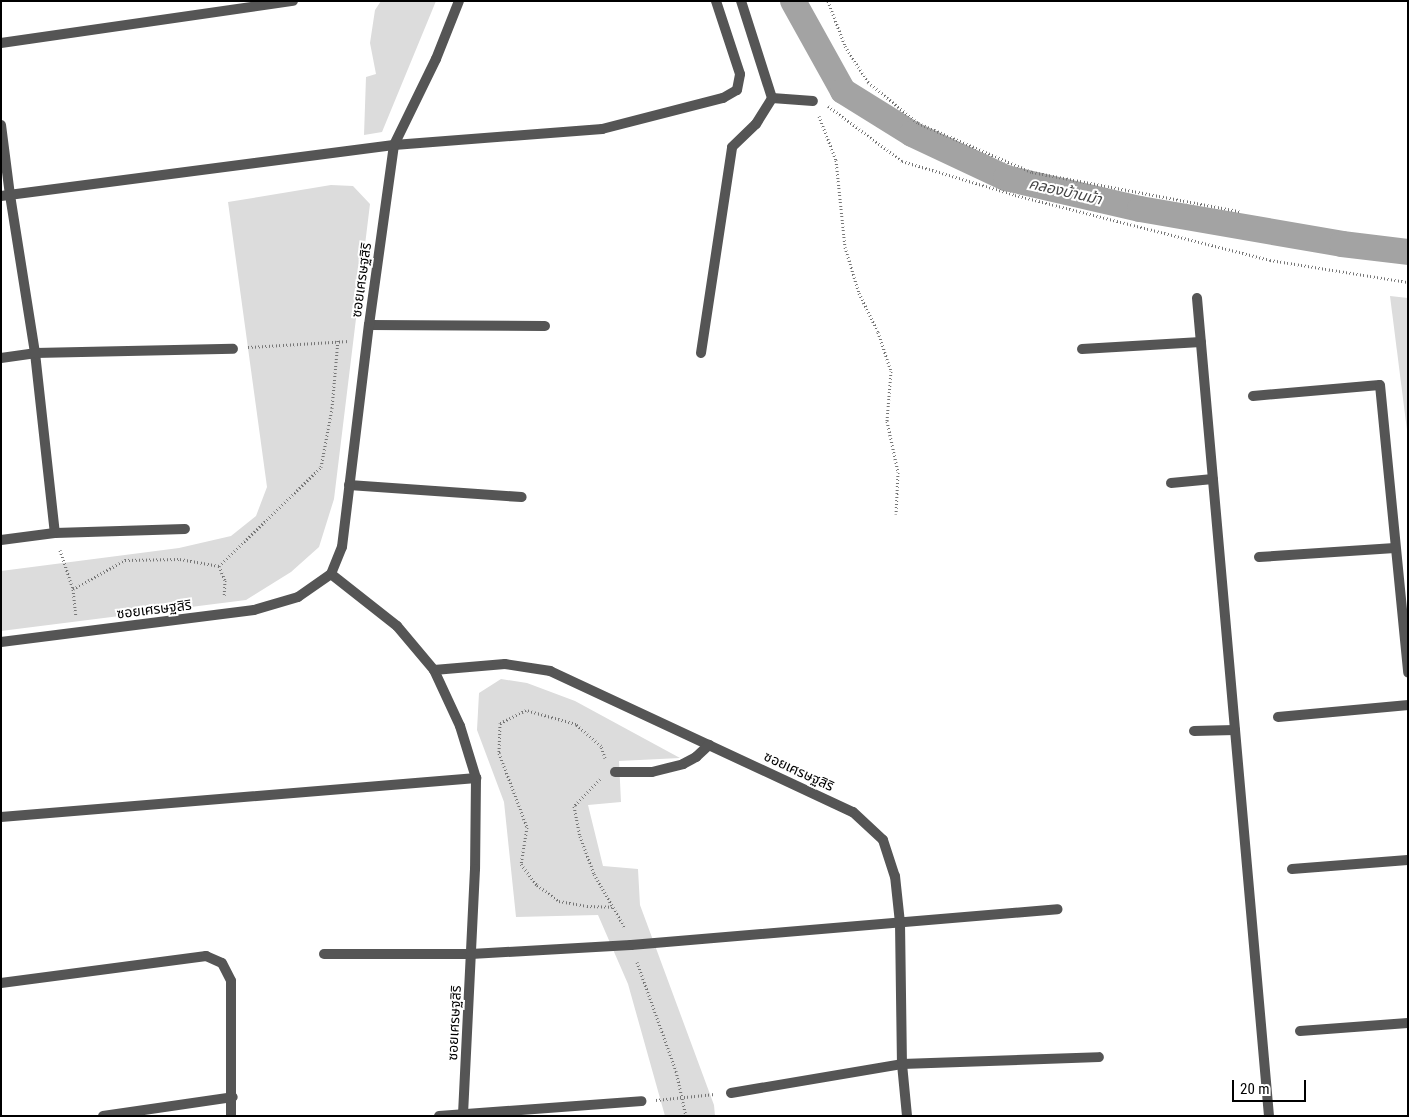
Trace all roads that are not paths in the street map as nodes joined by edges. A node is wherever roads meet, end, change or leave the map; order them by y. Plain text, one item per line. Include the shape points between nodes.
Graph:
1 (293, 1) edge
2 (459, 1) edge
3 (716, 1) edge
4 (741, 1) edge
5 (1, 43) edge
6 (772, 98) junction
7 (814, 101) road end
8 (1, 125) edge
9 (394, 145) junction
10 (6, 195) edge
11 (1197, 298) dead end
12 (369, 325) junction
13 (545, 326) dead end
14 (1201, 342) junction
15 (233, 349) road end
16 (1082, 349) dead end
17 (35, 353) junction
18 (701, 354) dead end
19 (1, 358) edge
20 (1253, 396) dead end
21 (1213, 479) junction
22 (1171, 483) dead end
23 (349, 485) junction
24 (522, 497) dead end
25 (185, 529) dead end
26 (54, 533) junction
27 (1, 540) edge
28 (1396, 548) junction
29 (1259, 557) dead end
30 (331, 574) junction
31 (1, 642) edge
32 (434, 670) junction
33 (1408, 673) edge
34 (1408, 705) edge
35 (1278, 717) dead end
36 (1235, 730) junction
37 (1194, 731) dead end
38 (709, 745) junction
39 (615, 772) dead end
40 (476, 778) junction
41 (1, 817) edge
42 (1408, 860) edge
43 (1292, 869) dead end
44 (1057, 909) dead end
45 (900, 922) junction
46 (324, 954) dead end
47 (471, 954) junction
48 (1, 983) edge
49 (1408, 1023) edge
50 (1300, 1032) dead end
51 (1100, 1057) dead end
52 (902, 1064) junction
53 (731, 1093) road end
54 (233, 1097) junction
55 (641, 1101) road end
56 (463, 1114) edge
57 (103, 1116) edge
58 (232, 1116) edge
59 (439, 1116) edge
60 (907, 1116) edge
61 (1269, 1116) edge

1 - 5 street
2 - 9 street, ซอยเศรษฐสิริ via 436,59
3 - 9 street via 740,74 738,90 723,98 602,128
4 - 6 street
6 - 7 street
6 - 18 street via 756,124 732,147
8 - 10 street
9 - 10 street
9 - 12 street, ซอยเศรษฐสิริ
10 - 17 street
11 - 14 street
12 - 13 street
12 - 23 street, ซอยเศรษฐสิริ
14 - 16 street
14 - 21 street
15 - 17 street
17 - 19 street
17 - 26 street
20 - 28 street via 1380,385
21 - 22 street
21 - 36 street
23 - 24 street
23 - 30 street, ซอยเศรษฐสิริ via 342,547
25 - 26 street
26 - 27 street
28 - 29 street
28 - 33 street
30 - 31 street, ซอยเศรษฐสิริ via 298,597 254,610
30 - 32 street, ซอยเศรษฐสิริ via 397,626
32 - 38 street, ซอยเศรษฐสิริ via 505,664 550,672
32 - 40 street, ซอยเศรษฐสิริ via 460,726
34 - 35 street
36 - 37 street
36 - 61 street
38 - 39 street via 696,758 683,764 652,772
38 - 45 street, ซอยเศรษฐสิริ via 853,812 883,840 895,876
40 - 41 street
40 - 47 street, ซอยเศรษฐสิริ
42 - 43 street
44 - 45 street
45 - 47 street via 631,945
45 - 52 street, ซอยเศรษฐสิริ
46 - 47 street
47 - 56 street, ซอยเศรษฐสิริ
48 - 54 street via 206,956 222,963 231,980
49 - 50 street
51 - 52 street
52 - 53 street
52 - 60 street, ซอยเศรษฐสิริ
54 - 57 street
54 - 58 street
55 - 56 street
56 - 59 street

